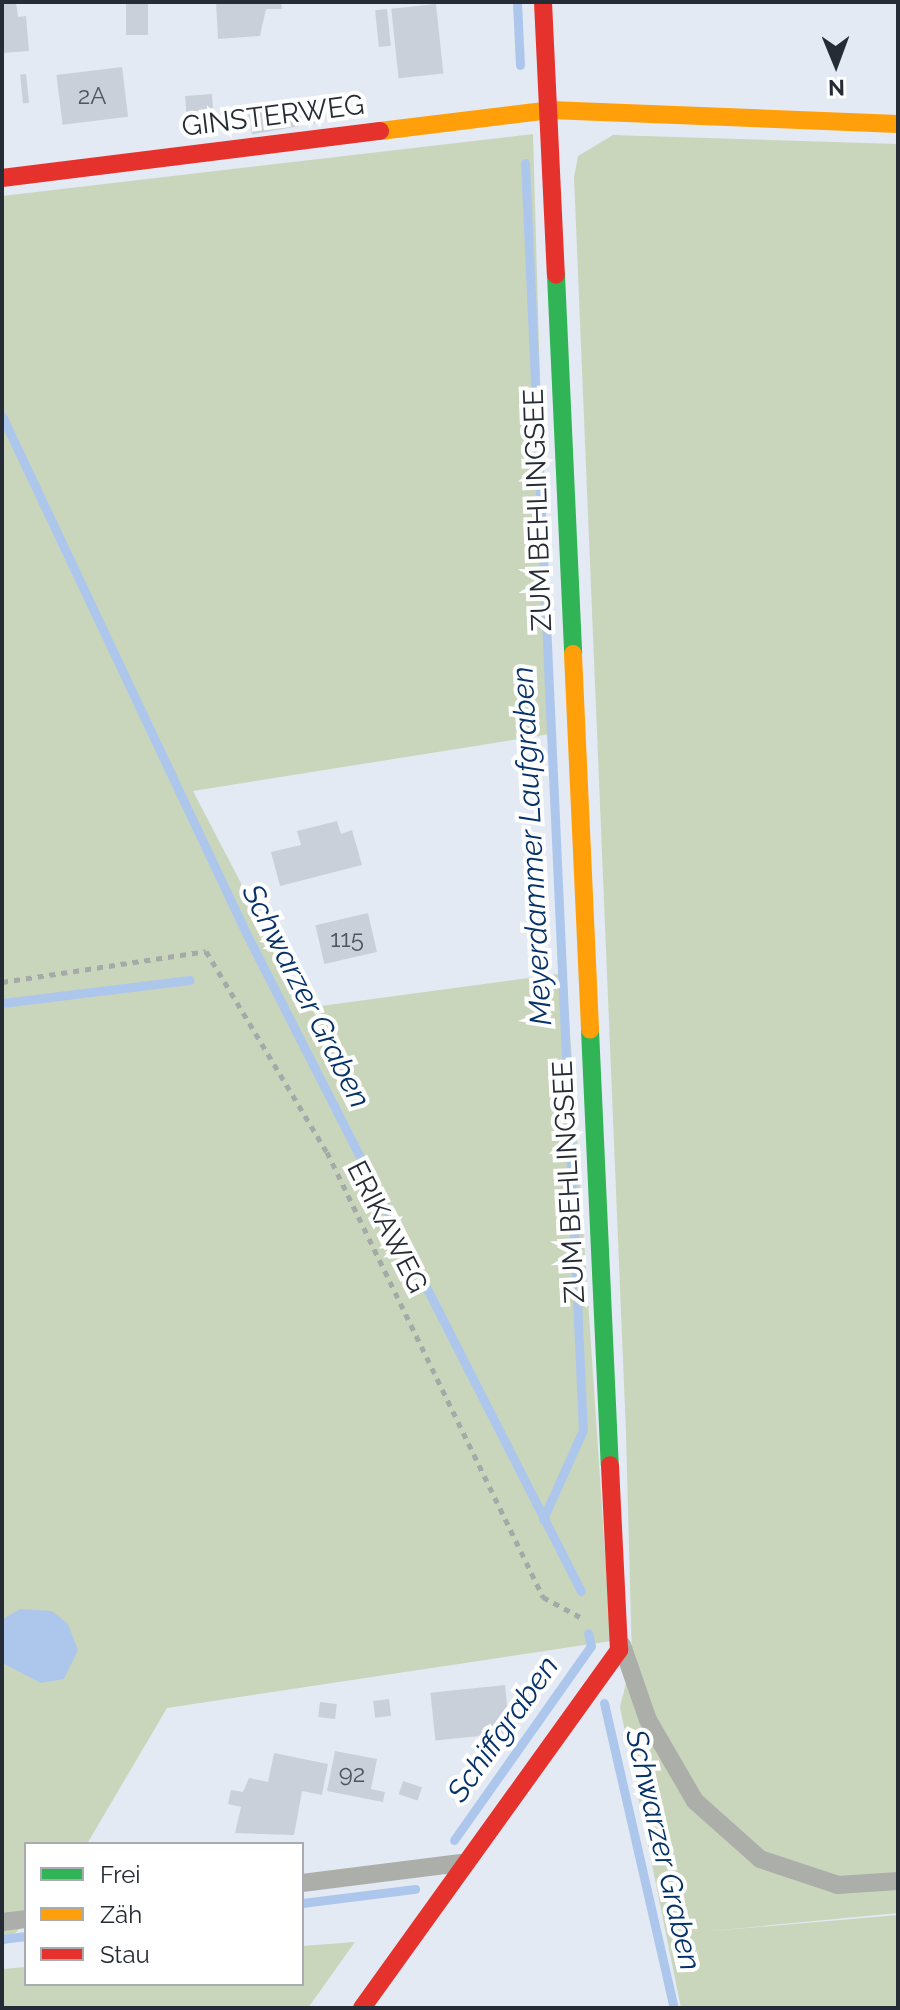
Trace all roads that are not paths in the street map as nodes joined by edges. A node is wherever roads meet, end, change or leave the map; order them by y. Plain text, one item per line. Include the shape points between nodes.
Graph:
1 (543, 2) edge
2 (550, 110) junction
3 (898, 124) edge
4 (2, 178) edge
5 (619, 1639) junction
6 (461, 1863) junction
7 (898, 1881) edge
8 (304, 1883) edge
9 (24, 1919) edge
10 (2, 1922) edge
11 (362, 2008) edge

1 - 2 street, ZUM BEHLINGSEE
2 - 3 street, GINSTERWEG
2 - 4 street, GINSTERWEG
2 - 5 street, ZUM BEHLINGSEE
5 - 6 street via 619,1650
5 - 7 lane via 637,1672 648,1720 695,1801 760,1859 838,1885
6 - 8 lane
6 - 11 street
9 - 10 lane

